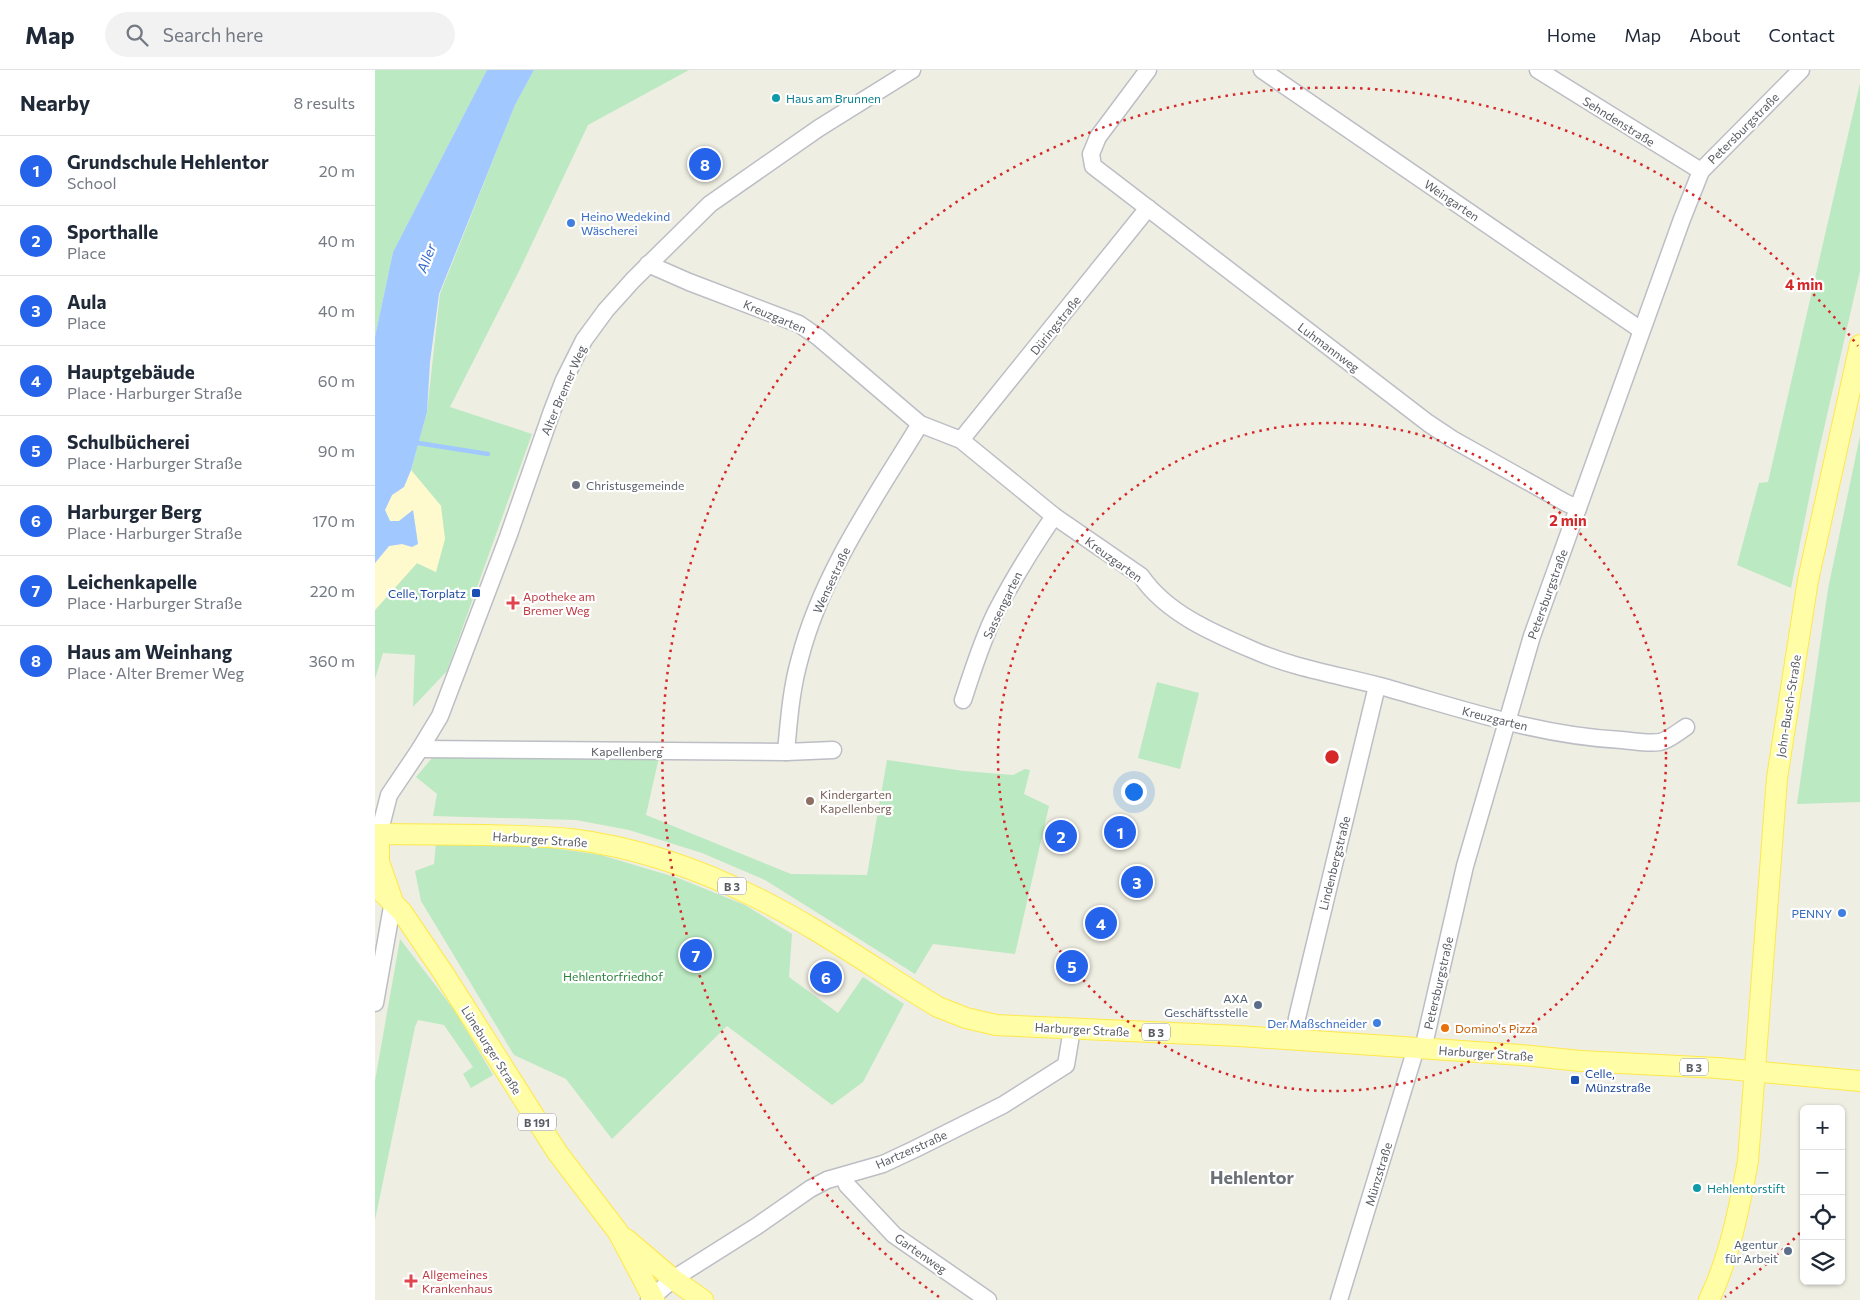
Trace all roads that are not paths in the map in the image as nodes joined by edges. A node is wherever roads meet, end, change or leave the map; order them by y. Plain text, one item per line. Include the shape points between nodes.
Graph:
1 (912, 70) edge
2 (1148, 70) edge
3 (1262, 70) edge
4 (1538, 70) edge
5 (1801, 70) edge
6 (1701, 171) junction
7 (1148, 208) junction
8 (649, 264) junction
9 (1641, 330) junction
10 (1860, 345) edge
11 (920, 424) junction
12 (961, 440) junction
13 (1578, 508) junction
14 (1053, 516) junction
15 (1377, 686) junction
16 (963, 700) dead end
17 (1505, 722) junction
18 (1686, 727) dead end
19 (420, 749) junction
20 (833, 750) dead end
21 (786, 752) junction
22 (377, 834) edge
23 (375, 885) edge
24 (393, 901) junction
25 (375, 1003) edge
26 (1072, 1029) junction
27 (1294, 1040) junction
28 (1419, 1049) junction
29 (1754, 1072) junction
30 (1860, 1081) edge
31 (843, 1176) junction
32 (618, 1232) junction
33 (673, 1279) junction
34 (652, 1299) edge
35 (702, 1300) edge
36 (988, 1300) edge
37 (1339, 1300) edge
38 (1709, 1300) edge

1 - 8 street, Alter Bremer Weg via 819,128 710,204
2 - 7 street, Luhmannweg via 1098,137 1091,154 1093,166
3 - 9 street, Weingarten
4 - 6 street, Sehndenstraße
5 - 6 street, Petersburgstraße
6 - 9 street, Petersburgstraße
7 - 12 street, Düringstraße
7 - 13 street, Luhmannweg via 1429,423 1452,439
8 - 11 street, Kreuzgarten via 799,324
8 - 19 street, Alter Bremer Weg via 606,310 584,340 564,380 440,716
9 - 13 street, Petersburgstraße
10 - 29 main road, John-Busch-Straße via 1808,580 1777,778
11 - 12 street, Kreuzgarten
11 - 21 street, Wensestraße via 849,542 819,603 800,657 791,700
12 - 14 street, Kreuzgarten
13 - 17 street, Petersburgstraße
14 - 15 street, Kreuzgarten via 1141,576 1149,588 1199,625 1255,651 1305,668
14 - 16 street, Sassengarten via 995,613
15 - 17 street, Kreuzgarten
15 - 27 street, Lindenbergstraße
17 - 18 street, Kreuzgarten via 1590,739 1660,742
17 - 28 street, Petersburgstraße
19 - 21 street, Kapellenberg
19 - 22 street, Alter Bremer Weg via 389,795
20 - 21 street, Kapellenberg
22 - 24 main road, Lüneburger Straße / B 191 via 379,862
22 - 26 main road, Harburger Straße / B 3 via 571,839 649,855 725,882 759,898 953,1014 988,1024
23 - 24 main road, Lüneburger Straße / B 191
24 - 25 street
24 - 32 main road, Lüneburger Straße / B 191 via 444,974 557,1152
26 - 27 main road, Harburger Straße / B 3
26 - 31 street, Hartzerstraße via 1066,1065 1044,1080 983,1116 915,1149 883,1164
27 - 28 main road, Harburger Straße / B 3
28 - 29 main road, Harburger Straße / B 3
28 - 37 street, Münzstraße
29 - 30 main road, Harburger Straße / B 3
29 - 38 main road, John-Busch-Straße via 1748,1162 1736,1223
31 - 33 street, Hartzerstraße via 810,1189
31 - 36 street, Gartenweg via 847,1185 894,1235
32 - 33 main road
32 - 34 main road, Lüneburger Straße / B 191
33 - 34 street, Hartzerstraße
33 - 35 main road

